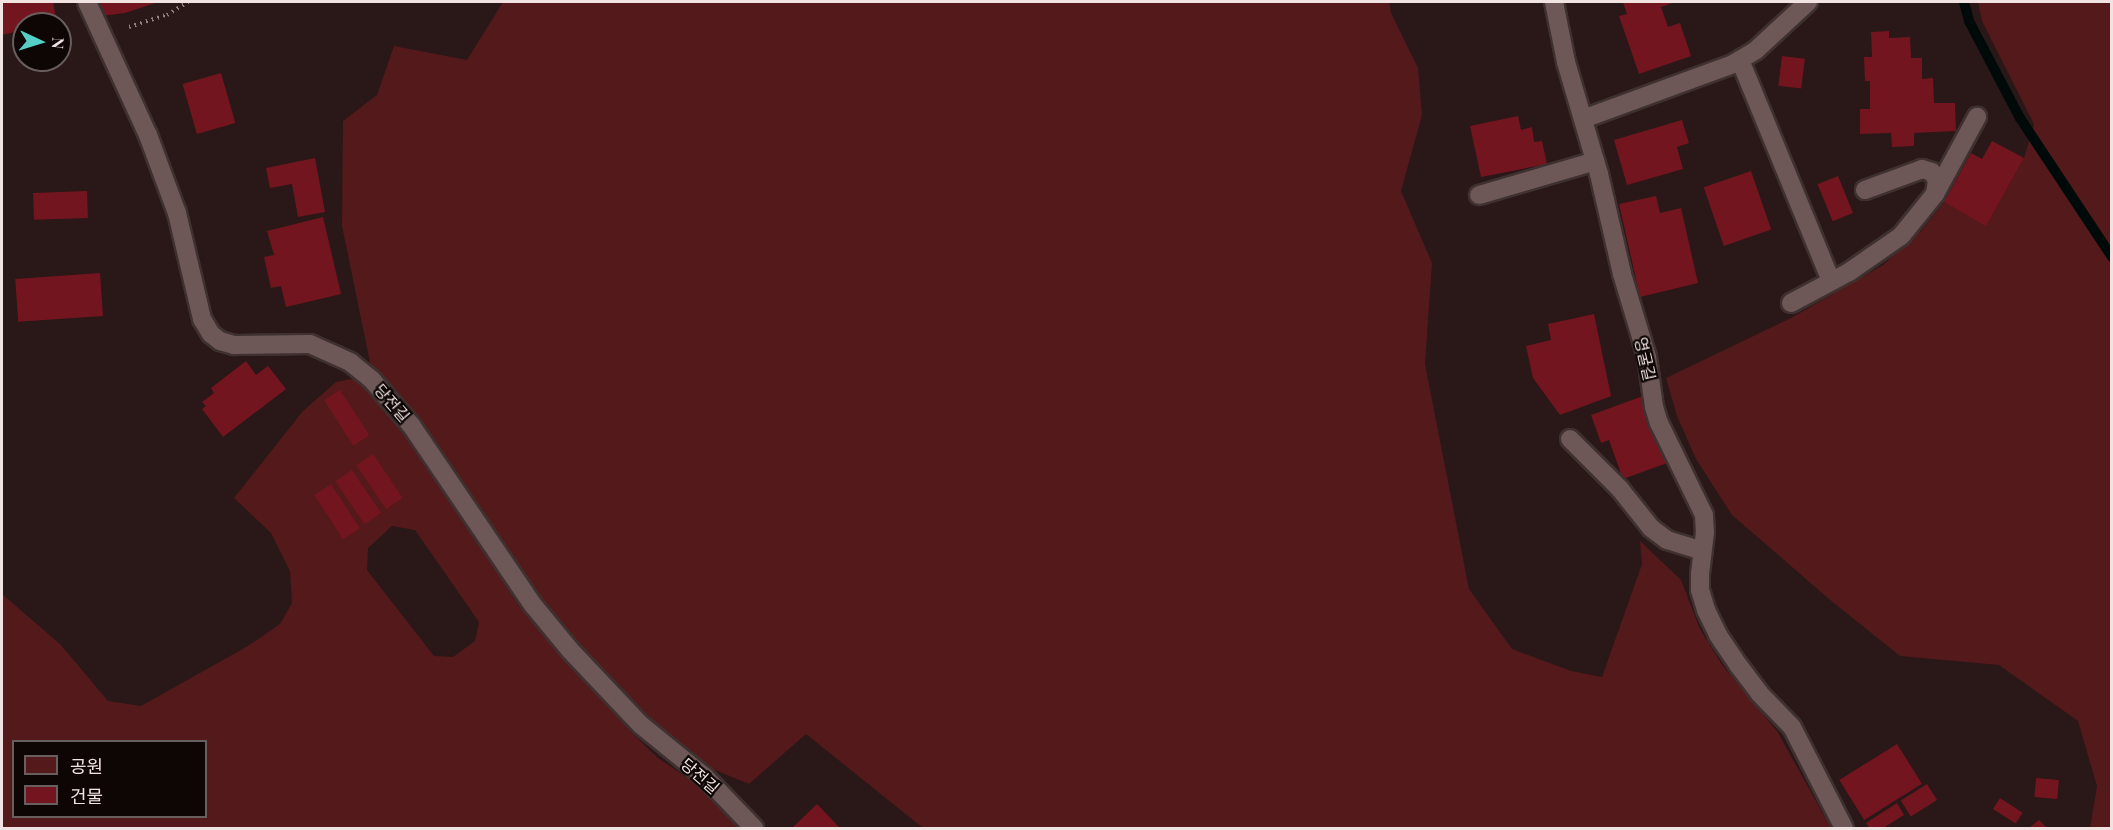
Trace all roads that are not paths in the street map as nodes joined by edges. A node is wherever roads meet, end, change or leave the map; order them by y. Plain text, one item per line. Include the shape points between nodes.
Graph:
1 (87, 2) edge
2 (1554, 2) edge
3 (1808, 2) edge
4 (1740, 60) junction
5 (1977, 117) dead end
6 (1583, 119) junction
7 (1596, 161) junction
8 (1865, 190) dead end
9 (1935, 194) junction
10 (1479, 195) dead end
11 (1831, 281) junction
12 (1791, 303) dead end
13 (1570, 439) dead end
14 (1702, 551) junction
15 (754, 828) edge
16 (1844, 828) edge

1 - 15 lane, 당전길 via 148,135 177,213 202,319 211,334 234,345 310,344 350,362 372,380 411,424 533,605 570,650 641,725 705,777
2 - 6 lane, 영굴길
3 - 4 lane
4 - 6 lane
4 - 11 lane
5 - 9 lane
6 - 7 lane, 영굴길
7 - 10 lane
7 - 14 lane, 영굴길 via 1622,274 1647,357 1654,407 1704,514
8 - 9 lane via 1922,169 1932,172 1937,180
9 - 11 lane via 1901,236
11 - 12 lane
13 - 14 lane via 1652,528 1667,540
14 - 16 lane, 영굴길 via 1700,590 1718,635 1759,693 1792,726

